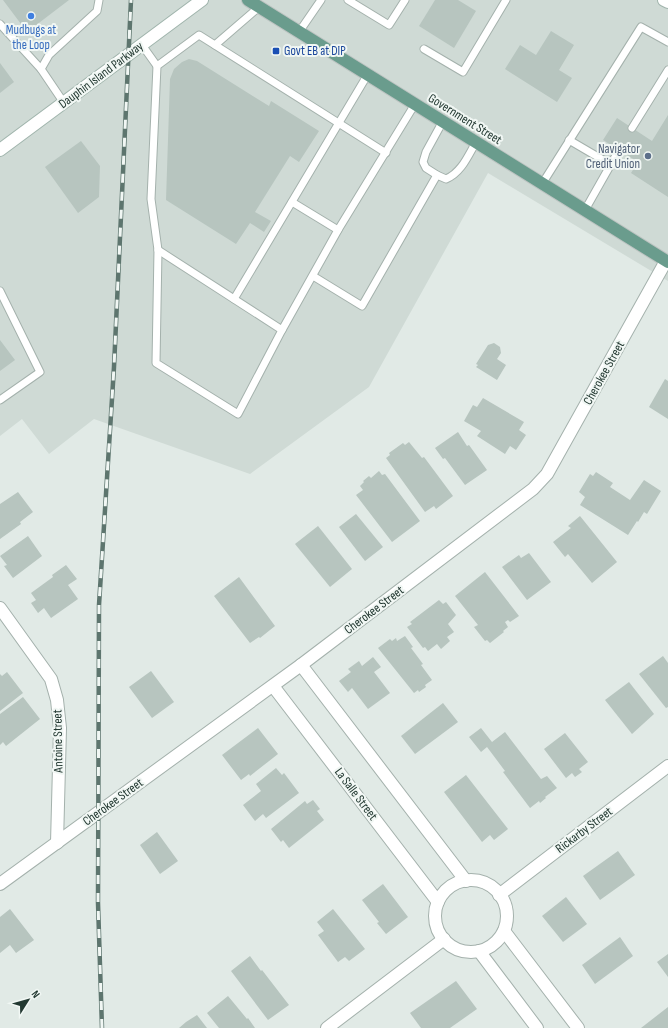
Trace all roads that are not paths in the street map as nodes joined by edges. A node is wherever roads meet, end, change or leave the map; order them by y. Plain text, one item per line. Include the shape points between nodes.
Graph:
1 (99, 0) edge
2 (202, 0) edge
3 (248, 0) edge
4 (321, 0) edge
5 (348, 0) edge
6 (405, 0) edge
7 (506, 0) edge
8 (664, 0) edge
9 (668, 2) edge
10 (259, 7) junction
11 (0, 24) edge
12 (299, 32) junction
13 (668, 42) edge
14 (142, 45) junction
15 (215, 45) junction
16 (424, 49) dead end
17 (157, 66) junction
18 (41, 69) junction
19 (668, 70) edge
20 (368, 74) junction
21 (64, 103) junction
22 (415, 104) junction
23 (444, 122) junction
24 (339, 123) junction
25 (632, 128) dead end
26 (569, 140) junction
27 (476, 142) junction
28 (0, 150) edge
29 (619, 150) dead end
30 (386, 153) junction
31 (610, 164) junction
32 (437, 175) junction
33 (542, 184) junction
34 (292, 202) junction
35 (585, 210) junction
36 (338, 230) junction
37 (158, 250) junction
38 (667, 261) edge
39 (313, 276) junction
40 (0, 290) edge
41 (234, 299) junction
42 (282, 330) junction
43 (0, 400) edge
44 (0, 608) edge
45 (301, 665) junction
46 (273, 686) junction
47 (668, 766) edge
48 (57, 843) junction
49 (466, 881) junction
50 (0, 884) edge
51 (499, 895) junction
52 (438, 902) junction
53 (504, 931) junction
54 (444, 939) junction
55 (479, 951) junction
56 (327, 1028) edge
57 (536, 1028) edge
58 (578, 1028) edge

1 - 18 lane via 97,11 49,55
2 - 14 street, Dauphin Island Parkway
3 - 10 main road, Government Street
4 - 12 lane
5 - 6 lane via 389,25
7 - 16 lane via 463,72
8 - 9 street
10 - 12 main road, Government Street
10 - 15 lane
11 - 18 lane
12 - 20 main road, Government Street
13 - 26 lane via 641,27
14 - 17 lane
14 - 21 street, Dauphin Island Parkway
15 - 17 lane via 199,35
15 - 24 lane
17 - 37 lane via 151,199
18 - 21 lane
19 - 25 lane
20 - 22 main road, Government Street
20 - 24 lane
21 - 28 street, Dauphin Island Parkway
22 - 23 main road, Government Street
22 - 30 lane
23 - 27 main road, Government Street
23 - 32 lane via 423,162 426,168
24 - 30 lane
24 - 34 lane
26 - 31 lane
26 - 33 lane
27 - 32 lane via 453,176 446,179
27 - 33 main road, Government Street
29 - 31 lane
30 - 36 lane
31 - 35 lane
32 - 39 lane via 362,306
33 - 35 main road, Government Street
34 - 36 lane
34 - 41 lane
35 - 38 main road, Government Street
36 - 39 lane
37 - 41 lane
37 - 42 lane via 156,363 238,414
38 - 45 street, Cherokee Street via 547,474 533,489
39 - 42 lane
40 - 43 lane via 40,372
41 - 42 lane
44 - 48 street, Antoine Street via 52,679 60,728
45 - 46 street, Cherokee Street
45 - 49 street
46 - 48 street, Cherokee Street
46 - 52 street, La Salle Street
47 - 51 street, Rickarby Street
48 - 50 street, Cherokee Street
49 - 51 street via 485,883
49 - 52 street via 449,888
51 - 53 street via 506,912
52 - 54 street via 436,922 438,931
53 - 55 street via 494,944
53 - 58 street
54 - 55 street via 460,950
54 - 56 street
55 - 57 street

